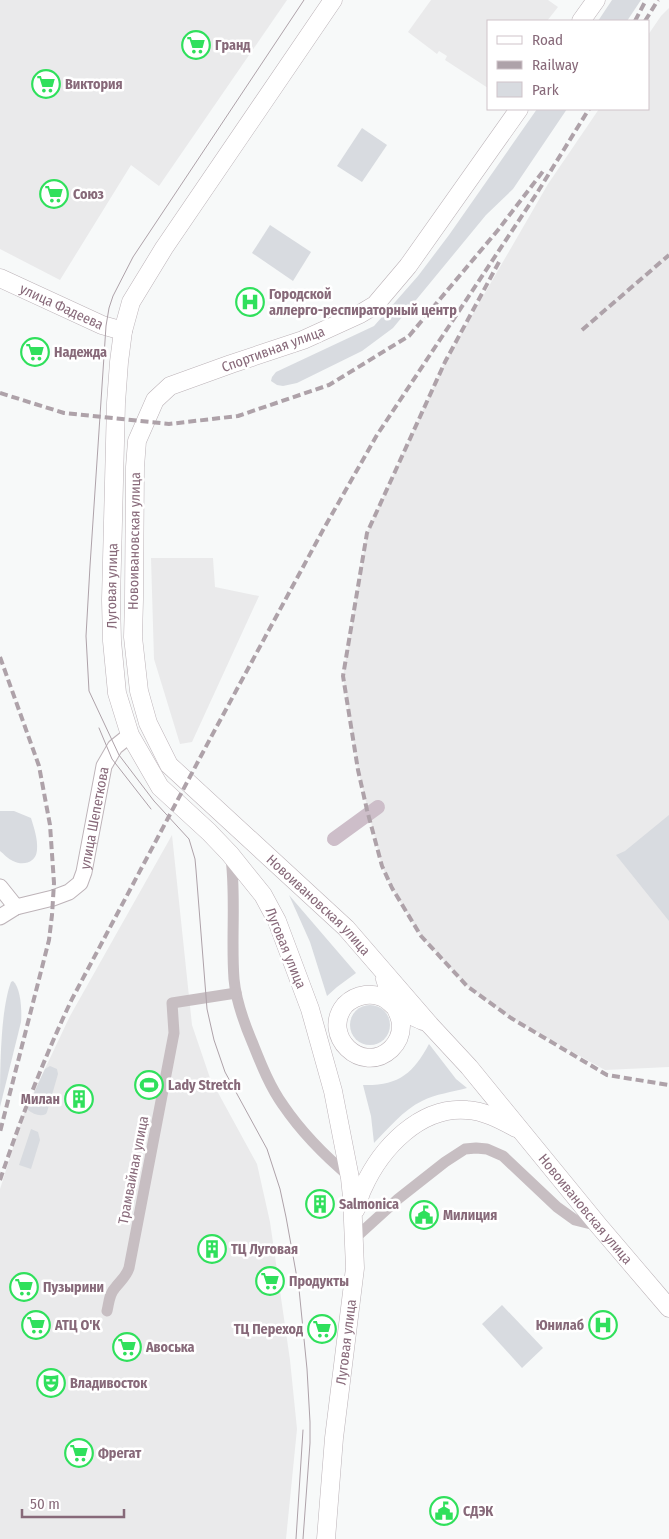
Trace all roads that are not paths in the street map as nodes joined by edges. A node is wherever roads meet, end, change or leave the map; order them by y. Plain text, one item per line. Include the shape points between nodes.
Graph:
1 (333, 0) edge
2 (596, 0) edge
3 (581, 20) edge
4 (518, 110) edge
5 (0, 278) edge
6 (123, 332) junction
7 (137, 441) joint
8 (130, 735) junction
9 (230, 854) junction
10 (0, 886) edge
11 (16, 907) junction
12 (0, 917) edge
13 (381, 969) junction
14 (236, 993) junction
15 (395, 1007) junction
16 (310, 1009) junction
17 (430, 1025) junction
18 (340, 1039) junction
19 (333, 1091) junction
20 (525, 1134) junction
21 (350, 1178) junction
22 (353, 1217) junction
23 (599, 1226) junction
24 (354, 1239) junction
25 (669, 1308) edge
26 (107, 1311) dead end
27 (326, 1539) edge

1 - 6 main road via 164,248 131,302
2 - 3 main road
4 - 7 main road, Спортивная улица via 408,266 375,305 303,340 170,386 155,400
5 - 6 main road, улица Фадеева
6 - 8 main road, Луговая улица via 116,403 112,641 117,693
7 - 13 main road, Новоивановская улица via 133,637 139,691 148,723 169,765 334,916
8 - 9 main road, Луговая улица via 160,787
8 - 11 main road, улица Шепеткова via 115,747 104,766 80,883 69,892 53,898
9 - 14 street via 234,880
9 - 16 main road, Луговая улица via 263,895 277,921
10 - 11 main road
11 - 12 main road, улица Шепеткова
13 - 15 main road
13 - 17 main road, Новоивановская улица
14 - 21 street via 260,1062 282,1104 324,1155
14 - 26 street, Трамвайная улица via 172,1003 174,1033 129,1268 124,1279 113,1289
15 - 17 main road
15 - 18 main road via 382,996 365,994 350,1001 340,1014
15 - 18 main road via 401,1020 400,1034 394,1046 382,1055 361,1057 348,1050
16 - 18 main road
16 - 19 main road, Луговая улица
17 - 20 main road, Новоивановская улица via 470,1067
18 - 19 main road
19 - 21 main road, Луговая улица
20 - 22 main road via 482,1112 449,1110 434,1114 400,1136 377,1162
20 - 23 main road, Новоивановская улица
21 - 22 main road, Луговая улица
22 - 24 main road, Луговая улица
23 - 24 street via 575,1220 503,1156 476,1148 465,1149 445,1162
23 - 25 main road, Новоивановская улица
24 - 27 main road, Луговая улица via 355,1268 334,1438

